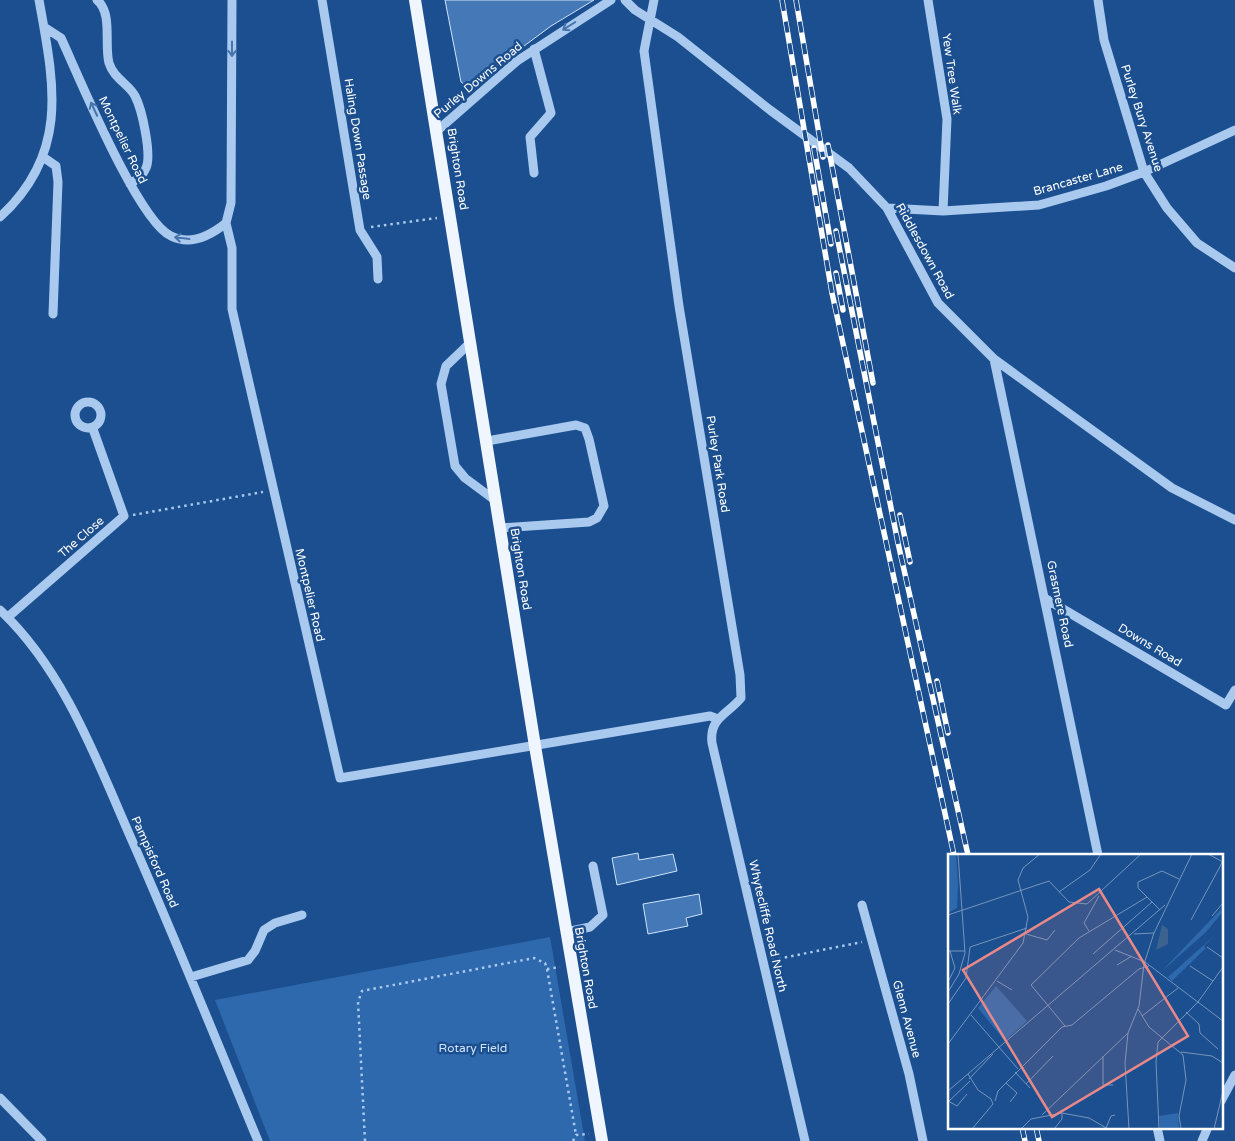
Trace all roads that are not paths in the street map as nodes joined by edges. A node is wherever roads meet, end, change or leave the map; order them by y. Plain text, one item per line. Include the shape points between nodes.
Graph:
1 (38, 0) edge
2 (97, 0) edge
3 (232, 0) edge
4 (322, 0) edge
5 (415, 0) edge
6 (611, 0) edge
7 (625, 0) edge
8 (654, 0) edge
9 (928, 0) edge
10 (1098, 0) edge
11 (650, 19) junction
12 (44, 27) junction
13 (534, 49) junction
14 (438, 130) junction
15 (1235, 130) edge
16 (43, 157) junction
17 (1144, 172) junction
18 (534, 173) dead end
19 (130, 184) junction
20 (887, 208) junction
21 (943, 211) junction
22 (0, 217) edge
23 (226, 223) junction
24 (1235, 268) edge
25 (378, 278) dead end
26 (53, 314) dead end
27 (471, 342) junction
28 (994, 359) junction
29 (93, 429) dead end
30 (486, 441) junction
31 (496, 501) junction
32 (1235, 520) edge
33 (500, 528) junction
34 (1046, 599) junction
35 (0, 610) edge
36 (8, 618) junction
37 (1235, 690) edge
38 (718, 718) junction
39 (535, 746) junction
40 (1098, 854) edge
41 (592, 866) dead end
42 (862, 905) dead end
43 (302, 915) dead end
44 (566, 932) junction
45 (191, 977) junction
46 (1235, 1075) edge
47 (0, 1098) edge
48 (1222, 1099) edge
49 (1157, 1128) edge
50 (1208, 1128) edge
51 (601, 1137) edge
52 (42, 1141) edge
53 (258, 1141) edge
54 (805, 1141) edge
55 (923, 1141) edge
56 (1160, 1141) edge
57 (1202, 1141) edge

1 - 12 street
2 - 19 street via 102,4 105,16 109,63 121,83 135,95 149,153 146,169
3 -> 23 street, Montpelier Road via 231,203
4 - 25 street, Haling Down Passage via 360,228 377,257
5 - 14 main road, Brighton Road
6 -> 13 street, Purley Downs Road
7 - 11 street, Riddlesdown Road
8 - 11 street
9 - 21 street, Yew Tree Walk via 947,120
10 - 17 street, Purley Bury Avenue via 1104,40
11 - 20 street, Riddlesdown Road via 849,168
11 - 38 street, Purley Park Road via 644,51 679,306 740,675 741,698
12 - 16 street via 54,104 51,131
19 -> 12 street, Montpelier Road via 61,38
13 - 14 street, Purley Downs Road
13 - 18 street via 551,113 530,138
14 - 27 main road, Brighton Road
15 - 17 street, Brancaster Lane
16 - 22 street via 23,192
16 - 26 street via 56,166 58,182
17 - 21 street, Brancaster Lane via 1039,205
17 - 24 street, Purley Bury Avenue via 1166,208 1196,243
23 -> 19 street, Montpelier Road via 210,236 198,240 171,237 155,224
20 - 21 street, Brancaster Lane
20 - 28 street, Riddlesdown Road via 938,303
23 - 39 street, Montpelier Road via 232,248 232,309 340,778
27 - 30 main road, Brighton Road
27 - 31 street via 446,366 441,384 455,466 465,478
28 - 32 street, Riddlesdown Road via 1172,488
28 - 34 street, Grasmere Road
29 - 36 street, The Close via 124,516
30 - 31 main road, Brighton Road
30 - 33 street via 576,425 585,428 604,506 597,518 589,522
31 - 33 main road, Brighton Road
33 - 39 main road, Brighton Road
34 - 37 street, Downs Road via 1226,705
34 - 40 street, Grasmere Road
35 - 36 street, Pampisford Road
36 - 45 street, Pampisford Road via 43,661 75,716
38 - 39 street via 710,716
38 - 54 street, Whytecliffe Road North via 710,732 712,743
39 - 44 main road, Brighton Road
41 - 44 street via 602,915 590,927
42 - 55 street, Glenn Avenue via 909,1074
43 - 45 street via 264,930 248,960
44 - 51 main road, Brighton Road
45 - 53 street, Pampisford Road
46 - 48 street
47 - 52 street
49 - 56 street
50 - 57 street

